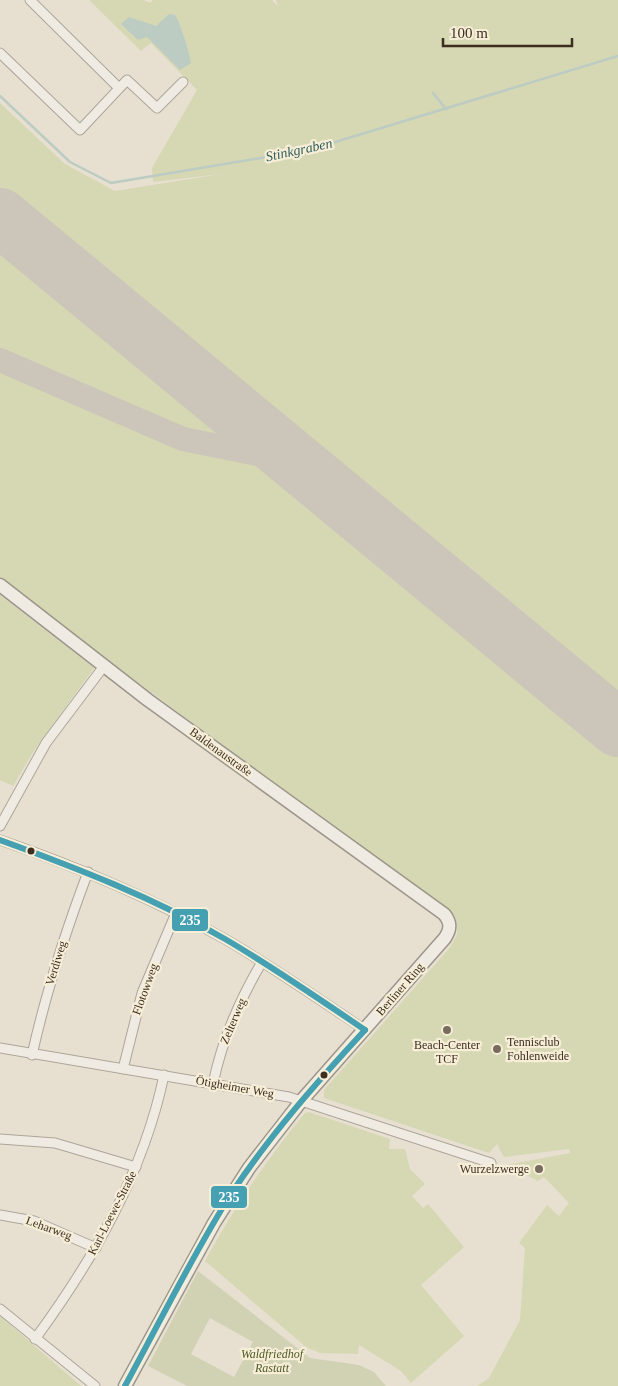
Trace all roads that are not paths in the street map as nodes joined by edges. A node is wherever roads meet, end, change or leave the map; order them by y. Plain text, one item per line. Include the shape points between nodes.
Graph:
1 (30, 0) edge
2 (0, 52) edge
3 (182, 82) dead end
4 (119, 88) junction
5 (0, 586) edge
6 (104, 666) junction
7 (0, 826) edge
8 (0, 840) edge
9 (88, 872) junction
10 (176, 913) junction
11 (444, 914) joint
12 (262, 962) junction
13 (365, 1030) junction
14 (0, 1048) edge
15 (32, 1055) junction
16 (124, 1069) junction
17 (164, 1075) junction
18 (213, 1084) junction
19 (302, 1100) junction
20 (0, 1139) edge
21 (491, 1163) dead end
22 (136, 1167) junction
23 (0, 1215) edge
24 (96, 1248) junction
25 (0, 1309) edge
26 (35, 1339) junction
27 (95, 1386) edge
28 (125, 1386) edge

1 - 4 street
2 - 4 street via 80,130
3 - 4 street via 157,108 127,80
5 - 6 street, Baldenaustraße
6 - 7 street via 46,743
6 - 11 street, Baldenaustraße
8 - 9 street
9 - 10 street
9 - 15 street, Verdiweg via 63,938
10 - 12 street
10 - 16 street, Flotowweg via 142,993
11 - 13 street, Berliner Ring via 450,927 445,938
12 - 13 street
12 - 18 street, Zelterweg via 233,1016 217,1061
13 - 19 street, Berliner Ring
14 - 15 street, Ötigheimer Weg
15 - 16 street, Ötigheimer Weg
16 - 17 street, Ötigheimer Weg
17 - 18 street, Ötigheimer Weg
17 - 22 street, Karl-Loewe-Straße
18 - 19 street, Ötigheimer Weg
19 - 21 street, Ötigheimer Weg
19 - 28 street, Berliner Ring via 249,1168 214,1223
20 - 22 street via 55,1143
22 - 24 street, Karl-Loewe-Straße
23 - 24 street, Leharweg via 34,1221
24 - 26 street, Karl-Loewe-Straße
25 - 26 street
26 - 27 street

